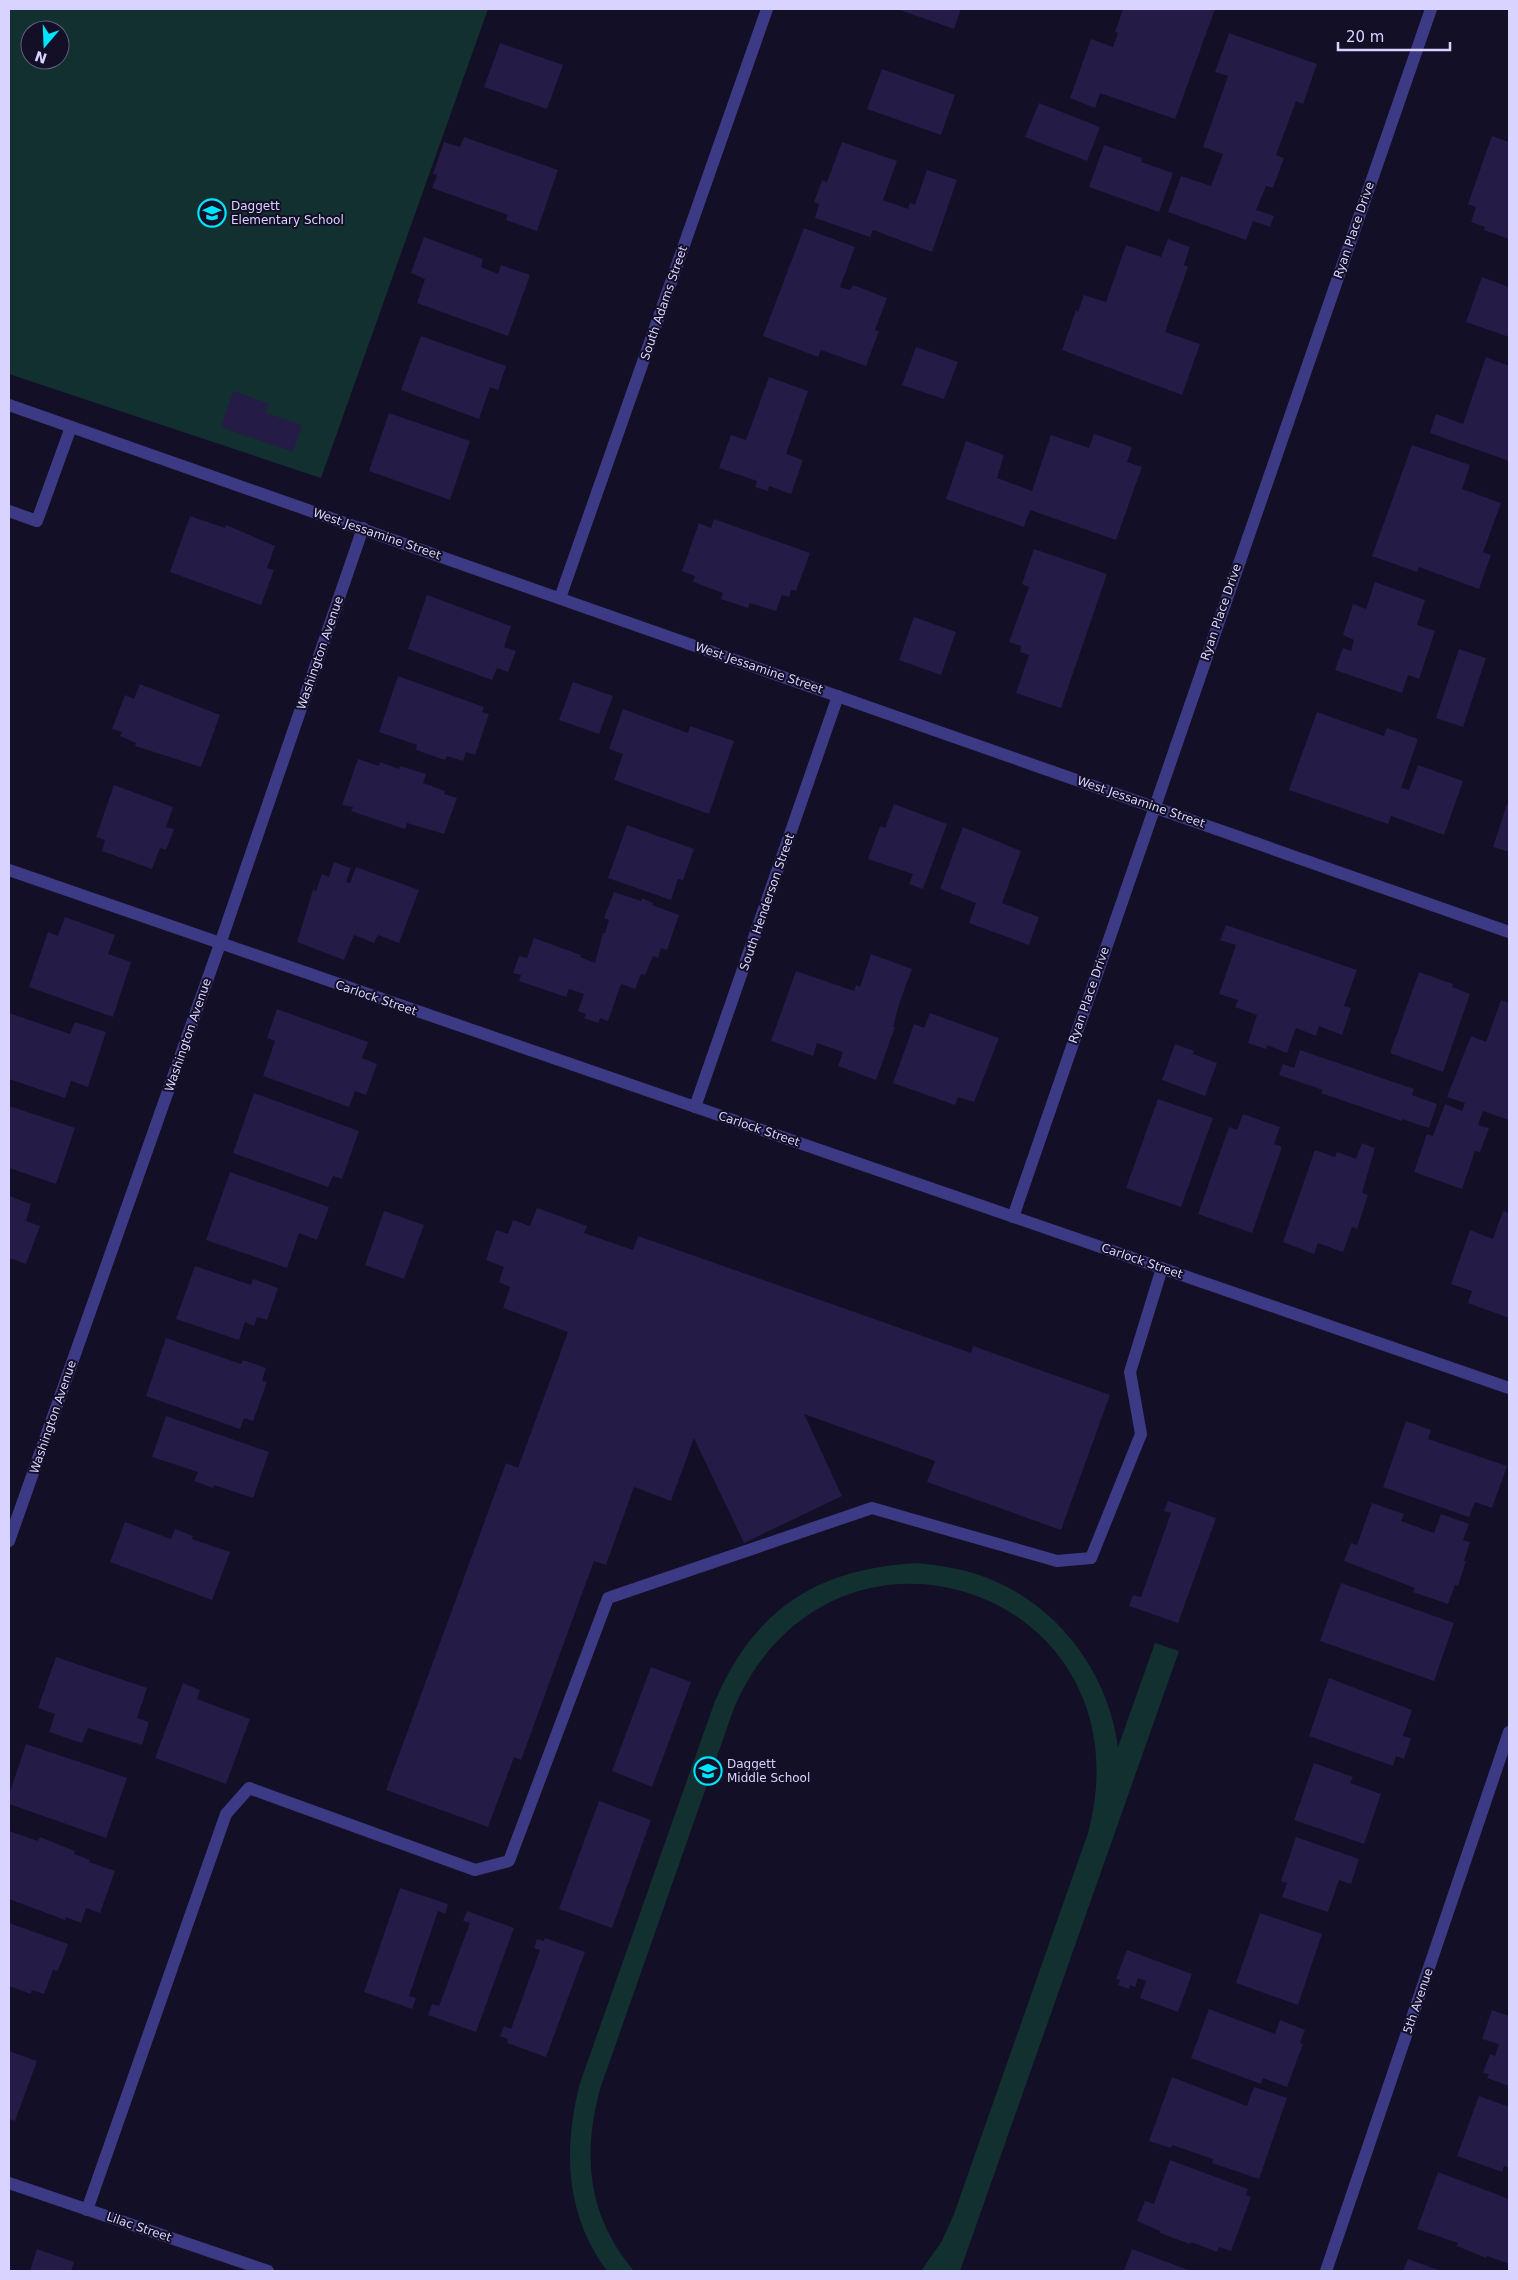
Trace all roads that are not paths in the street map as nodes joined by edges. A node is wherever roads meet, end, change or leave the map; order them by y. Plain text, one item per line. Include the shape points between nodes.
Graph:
1 (767, 9) edge
2 (1431, 9) edge
3 (9, 405) edge
4 (71, 427) junction
5 (9, 512) edge
6 (363, 528) junction
7 (560, 598) junction
8 (838, 696) junction
9 (1153, 806) junction
10 (9, 870) edge
11 (1509, 932) edge
12 (220, 944) junction
13 (695, 1108) junction
14 (1013, 1217) junction
15 (1162, 1268) junction
16 (1509, 1388) edge
17 (9, 1541) edge
18 (1509, 1732) edge
19 (9, 2183) edge
20 (87, 2210) junction
21 (268, 2271) edge
22 (1326, 2271) edge

1 - 7 street, South Adams Street
2 - 9 street, Ryan Place Drive
3 - 4 street, West Jessamine Street
4 - 5 street via 37,521
4 - 6 street, West Jessamine Street
6 - 7 street, West Jessamine Street
6 - 12 street, Washington Avenue
7 - 8 street, West Jessamine Street
8 - 9 street, West Jessamine Street
8 - 13 street, South Henderson Street
9 - 11 street, West Jessamine Street
9 - 14 street, Ryan Place Drive
10 - 12 street, Carlock Street
12 - 13 street, Carlock Street
12 - 17 street, Washington Avenue
13 - 14 street, Carlock Street
14 - 15 street, Carlock Street
15 - 16 street, Carlock Street
15 - 20 street via 1130,1372 1141,1434 1091,1558 1057,1561 872,1508 608,1598 509,1861 492,1866 475,1870 249,1788 226,1814
18 - 22 street, 5th Avenue
19 - 20 street, Lilac Street
20 - 21 street, Lilac Street

